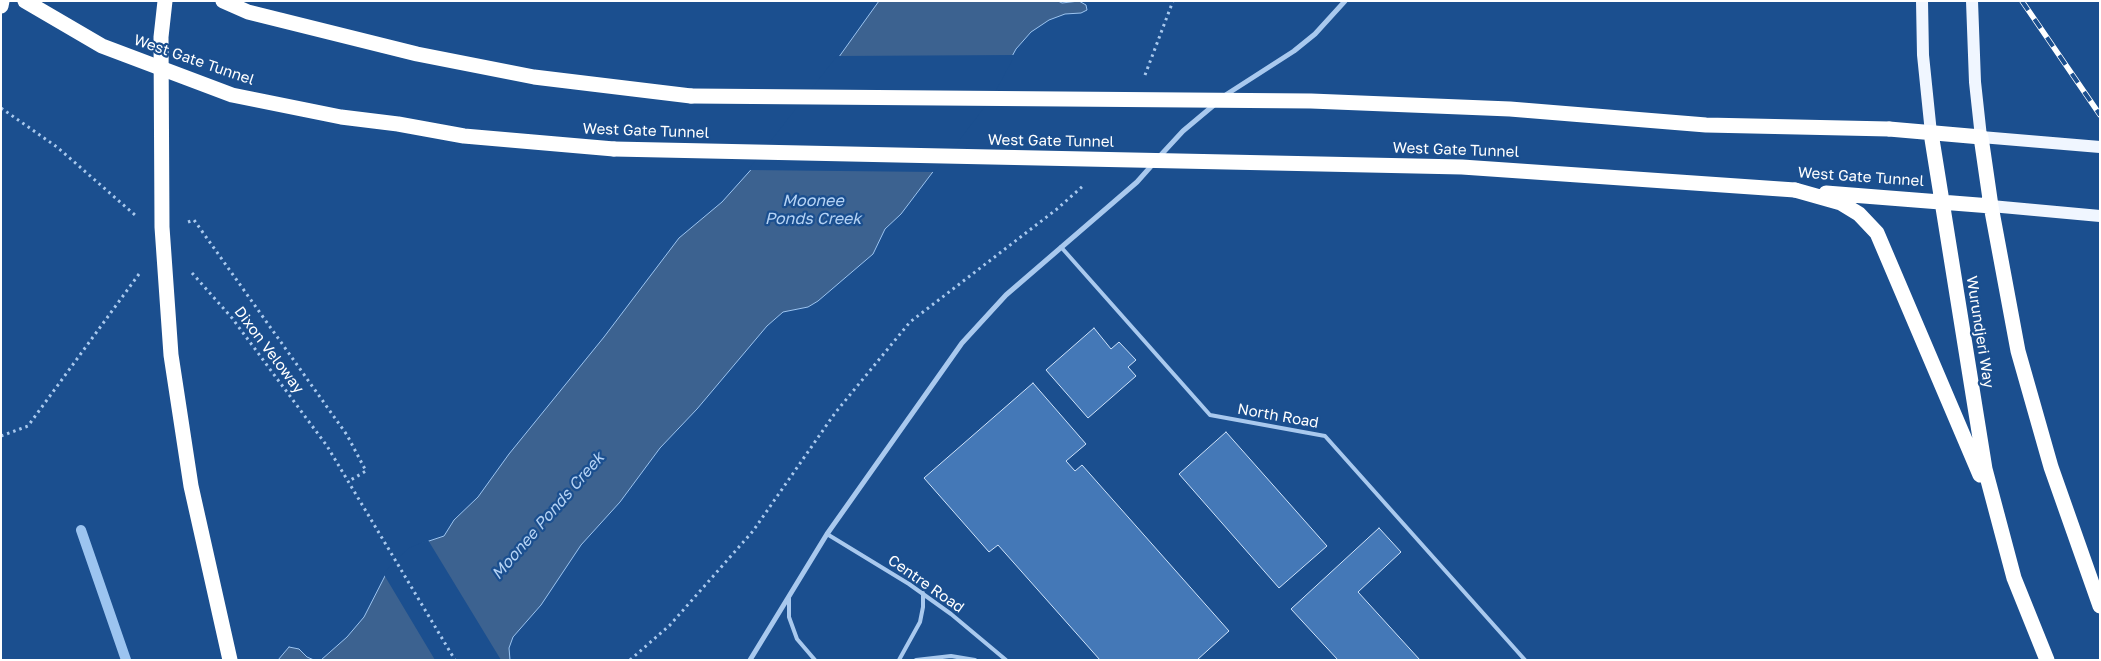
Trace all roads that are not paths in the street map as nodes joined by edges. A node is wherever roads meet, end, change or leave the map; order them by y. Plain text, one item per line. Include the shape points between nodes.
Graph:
1 (2, 1) edge
2 (24, 1) edge
3 (165, 1) edge
4 (223, 1) edge
5 (1345, 1) edge
6 (1922, 1) edge
7 (1972, 1) edge
8 (1, 6) edge
9 (1931, 133) junction
10 (1981, 137) junction
11 (2100, 147) edge
12 (1795, 190) junction
13 (1940, 201) junction
14 (1991, 206) junction
15 (2100, 216) edge
16 (1061, 247) junction
17 (1994, 508) junction
18 (826, 534) junction
19 (923, 593) junction
20 (789, 596) junction
21 (2100, 606) edge
22 (230, 660) edge
23 (750, 660) edge
24 (816, 660) edge
25 (899, 660) edge
26 (916, 660) edge
27 (975, 660) edge
28 (1006, 660) edge
29 (1525, 660) edge
30 (2047, 660) edge

1 - 8 highway
2 - 12 highway, West Gate Tunnel, bridge via 102,46 232,95 341,117 523,143 614,149 1462,166
3 - 22 highway, bridge via 161,38 162,217 171,355 191,486
4 - 9 highway, bridge via 248,12 347,38 534,78 691,96 1311,101 1510,110 1706,125
5 - 16 street via 1315,34 1294,51 1257,73 1200,115 1137,182
6 - 9 main road, Wurundjeri Way via 1923,54
7 - 10 main road
9 - 10 highway
9 - 13 highway, Wurundjeri Way
10 - 11 main road
10 - 14 highway
12 - 13 highway, West Gate Tunnel
12 - 17 highway via 1841,203 1859,214 1877,233
13 - 14 highway, West Gate Tunnel
13 - 17 highway, Wurundjeri Way
14 - 15 main road, West Gate Tunnel
14 - 21 highway via 2018,352 2051,468
16 - 18 street via 1006,295 962,343
16 - 29 lane, North Road via 1210,415 1325,436
17 - 30 highway, Wurundjeri Way via 2014,578
18 - 19 lane, Centre Road
18 - 20 street
19 - 25 lane via 920,622
19 - 28 lane, Centre Road
20 - 23 street
20 - 24 lane via 789,617 797,639
26 - 27 lane via 951,656

